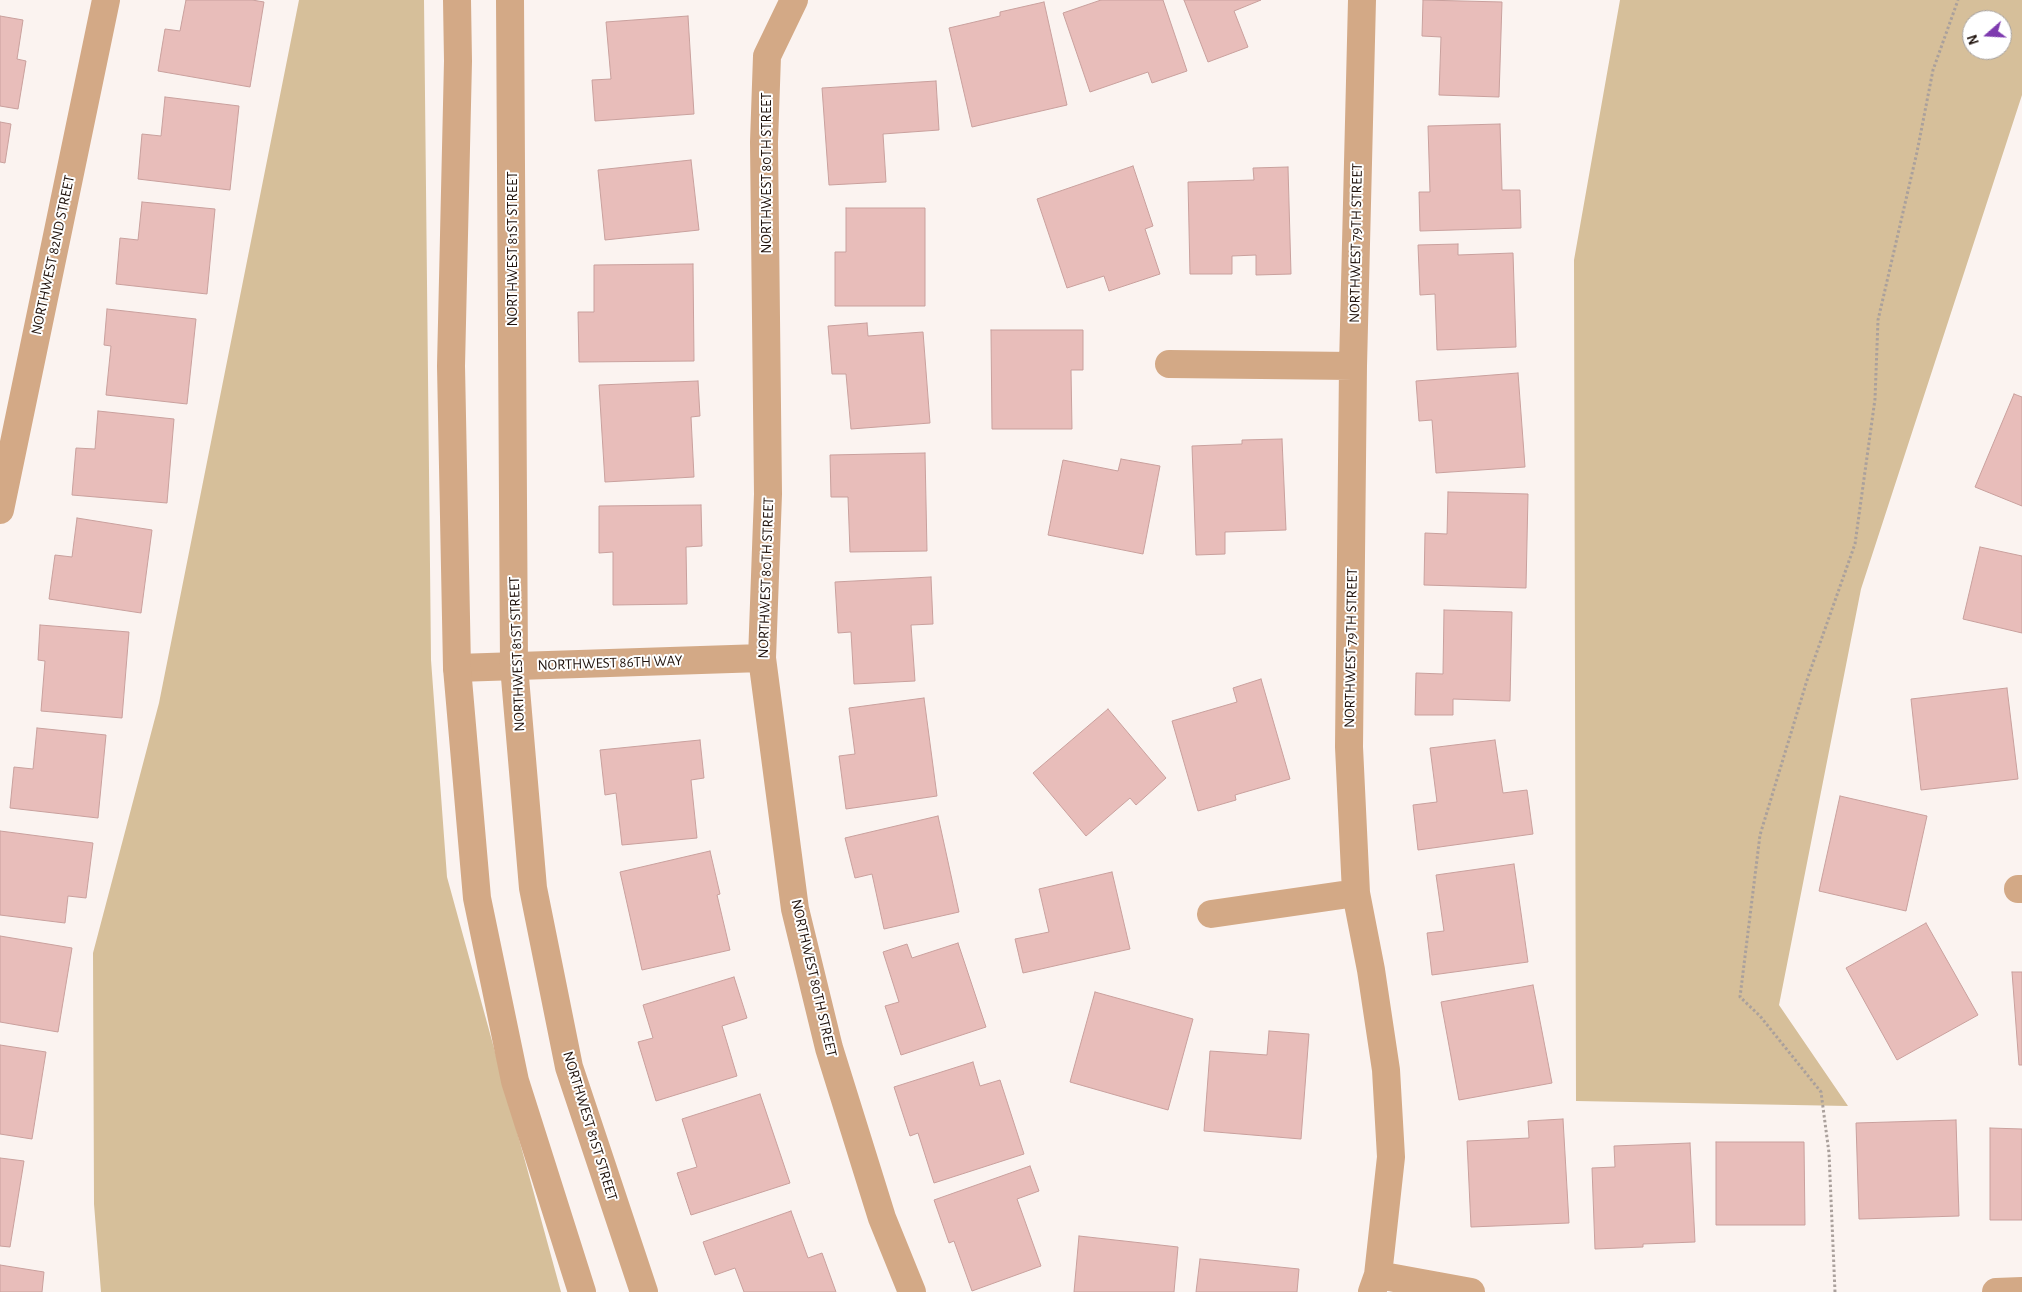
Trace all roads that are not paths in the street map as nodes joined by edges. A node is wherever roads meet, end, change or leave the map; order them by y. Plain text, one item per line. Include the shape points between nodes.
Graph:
1 (106, 0) edge
2 (457, 0) edge
3 (510, 0) edge
4 (794, 0) edge
5 (1362, 0) edge
6 (1169, 364) dead end
7 (1353, 366) junction
8 (0, 510) edge
9 (762, 658) junction
10 (514, 666) junction
11 (457, 668) junction
12 (1356, 893) junction
13 (1211, 914) dead end
14 (1375, 1284) edge
15 (2022, 1291) edge
16 (582, 1292) edge
17 (644, 1292) edge
18 (912, 1292) edge
19 (1471, 1292) edge
20 (1996, 1292) edge

1 - 8 street, NORTHWEST 82ND STREET
2 - 11 street via 451,366
3 - 10 street, NORTHWEST 81ST STREET
4 - 9 street, NORTHWEST 80TH STREET via 768,56 764,142 768,494
5 - 7 street, NORTHWEST 79TH STREET
6 - 7 street
7 - 12 street, NORTHWEST 79TH STREET via 1349,746
9 - 10 street, NORTHWEST 86TH WAY
9 - 18 street, NORTHWEST 80TH STREET via 795,909 829,1048 882,1218
10 - 11 street, NORTHWEST 86TH WAY
10 - 17 street, NORTHWEST 81ST STREET via 533,888 569,1067
11 - 16 street via 477,898 515,1082
12 - 13 street
12 - 14 street, NORTHWEST 79TH STREET via 1386,1070 1390,1157
14 - 19 street
15 - 20 street

